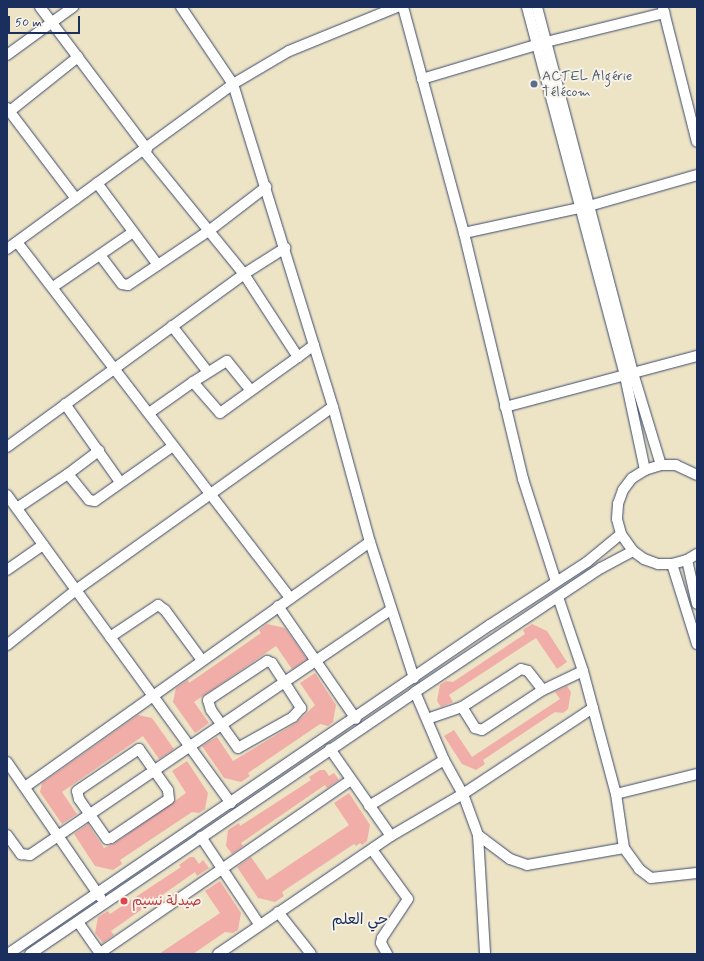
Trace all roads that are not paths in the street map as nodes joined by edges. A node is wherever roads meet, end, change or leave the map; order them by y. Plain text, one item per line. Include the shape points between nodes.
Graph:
1 (40, 7) edge
2 (74, 7) edge
3 (181, 7) edge
4 (397, 7) edge
5 (403, 7) edge
6 (527, 7) edge
7 (537, 7) edge
8 (663, 10) edge
9 (51, 22) junction
10 (542, 43) junction
11 (7, 55) edge
12 (78, 57) junction
13 (422, 79) junction
14 (233, 84) junction
15 (8, 110) edge
16 (697, 142) edge
17 (146, 150) junction
18 (697, 175) edge
19 (98, 183) junction
20 (266, 187) junction
21 (76, 199) junction
22 (585, 207) junction
23 (210, 230) junction
24 (133, 232) junction
25 (464, 233) junction
26 (17, 242) junction
27 (285, 248) junction
28 (7, 249) edge
29 (100, 255) junction
30 (158, 265) junction
31 (244, 274) junction
32 (53, 287) junction
33 (172, 326) junction
34 (314, 345) junction
35 (697, 356) edge
36 (298, 357) junction
37 (115, 368) junction
38 (208, 372) junction
39 (629, 375) junction
40 (193, 382) junction
41 (251, 391) junction
42 (66, 404) junction
43 (333, 407) junction
44 (505, 407) junction
45 (149, 413) junction
46 (173, 446) junction
47 (7, 447) edge
48 (99, 451) junction
49 (661, 464) junction
50 (645, 470) junction
51 (68, 474) junction
52 (697, 475) edge
53 (120, 482) junction
54 (7, 495) edge
55 (210, 496) junction
56 (17, 508) junction
57 (621, 534) junction
58 (370, 542) junction
59 (43, 545) junction
60 (633, 551) junction
61 (697, 554) edge
62 (688, 560) junction
63 (672, 564) junction
64 (7, 570) edge
65 (556, 582) junction
66 (76, 590) junction
67 (558, 597) junction
68 (290, 598) junction
69 (697, 604) edge
70 (278, 606) junction
71 (391, 610) junction
72 (110, 637) junction
73 (697, 644) edge
74 (7, 645) edge
75 (201, 659) junction
76 (317, 660) junction
77 (583, 671) junction
78 (414, 678) junction
79 (285, 682) junction
80 (543, 690) junction
81 (414, 692) junction
82 (153, 695) junction
83 (462, 707) junction
84 (593, 708) junction
85 (356, 719) junction
86 (428, 719) junction
87 (221, 727) junction
88 (191, 747) junction
89 (330, 749) junction
90 (444, 760) junction
91 (7, 762) edge
92 (154, 769) junction
93 (697, 774) edge
94 (351, 780) junction
95 (25, 787) junction
96 (463, 794) junction
97 (616, 794) junction
98 (230, 803) junction
99 (369, 806) junction
100 (216, 813) junction
101 (90, 814) junction
102 (222, 823) junction
103 (478, 835) junction
104 (7, 836) edge
105 (58, 836) junction
106 (391, 836) junction
107 (201, 837) junction
108 (624, 848) junction
109 (373, 851) junction
110 (223, 868) junction
111 (697, 873) edge
112 (98, 893) junction
113 (104, 904) junction
114 (278, 912) junction
115 (78, 922) junction
116 (259, 924) junction
117 (9, 953) edge
118 (30, 954) edge
119 (100, 954) edge
120 (218, 954) edge
121 (311, 954) edge
122 (387, 954) edge
123 (485, 954) edge

1 - 9 street
2 - 9 street
3 - 14 street
4 - 14 street via 289,52
5 - 13 street
6 - 10 street
7 - 10 street
8 - 10 street
8 - 16 street
9 - 11 street
9 - 12 street
10 - 13 street
10 - 22 street
12 - 15 street
12 - 17 street
13 - 25 street
14 - 17 street
14 - 20 street
15 - 21 street
17 - 19 street
17 - 23 street
18 - 22 street
19 - 21 street
19 - 24 street
20 - 23 street
20 - 27 street
21 - 26 street
22 - 25 street
22 - 39 street
23 - 30 street
23 - 31 street
24 - 29 street
24 - 30 street
25 - 44 street
26 - 28 street
26 - 32 street
27 - 31 street
27 - 34 street
29 - 30 street via 125,286
29 - 32 street
31 - 33 street
31 - 36 street
32 - 37 street
33 - 37 street
33 - 38 street
34 - 36 street
34 - 43 street
35 - 39 street
36 - 41 street
37 - 42 street
37 - 45 street
38 - 40 street
38 - 41 street via 229,361
39 - 44 street
39 - 49 street
39 - 50 street
40 - 41 street via 217,413
40 - 45 street
42 - 47 street
42 - 48 street
43 - 55 street
43 - 58 street
44 - 65 street via 523,480
45 - 46 street
46 - 53 street
46 - 55 street
48 - 51 street
48 - 53 street
49 - 50 street
49 - 52 street via 676,465
50 - 57 street via 632,478 623,490 618,504 617,519
51 - 53 street via 93,502
51 - 56 street
54 - 56 street
55 - 66 street
55 - 68 street
56 - 59 street
57 - 60 street
57 - 65 street via 587,562
58 - 68 street
58 - 71 street
59 - 64 street
59 - 66 street
60 - 63 street via 651,562
60 - 67 street
61 - 62 street
62 - 63 street
62 - 69 street
63 - 73 street
65 - 78 street
66 - 72 street
66 - 74 street
67 - 77 street
67 - 81 street
68 - 70 street
70 - 75 street
70 - 76 street
71 - 76 street
71 - 78 street
72 - 75 street via 158,605
72 - 82 street
75 - 82 street
76 - 79 street
76 - 85 street
77 - 80 street
77 - 84 street
78 - 85 street
79 - 87 street
79 - 87 street via 272,663 267,661 214,695 207,703
79 - 87 street via 300,704 298,713 241,748 236,747
80 - 83 street via 528,671 521,669
80 - 83 street via 480,730 475,728
81 - 86 street
81 - 89 street
82 - 88 street
82 - 95 street
83 - 86 street
84 - 96 street
84 - 97 street
85 - 98 street
86 - 90 street
87 - 88 street
88 - 92 street
88 - 98 street
89 - 94 street
89 - 102 street
90 - 96 street
90 - 99 street
91 - 95 street
92 - 101 street
92 - 101 street via 142,752 136,750 81,786 77,794
92 - 101 street via 170,794 167,802 108,839
93 - 97 street
94 - 99 street
94 - 110 street
95 - 105 street
96 - 103 street
96 - 106 street
97 - 108 street
98 - 100 street
99 - 106 street
100 - 102 street
100 - 112 street
101 - 105 street
102 - 107 street
103 - 108 street via 510,859 527,865
103 - 123 street
104 - 105 street via 24,856
105 - 112 street
106 - 109 street
107 - 110 street
107 - 113 street
108 - 111 street via 639,869 651,878
109 - 114 street
109 - 122 street via 408,899 382,938 381,943
110 - 116 street
110 - 119 street
112 - 113 street
112 - 117 street
113 - 115 street
114 - 116 street
114 - 121 street
115 - 118 street
115 - 119 street
116 - 120 street

